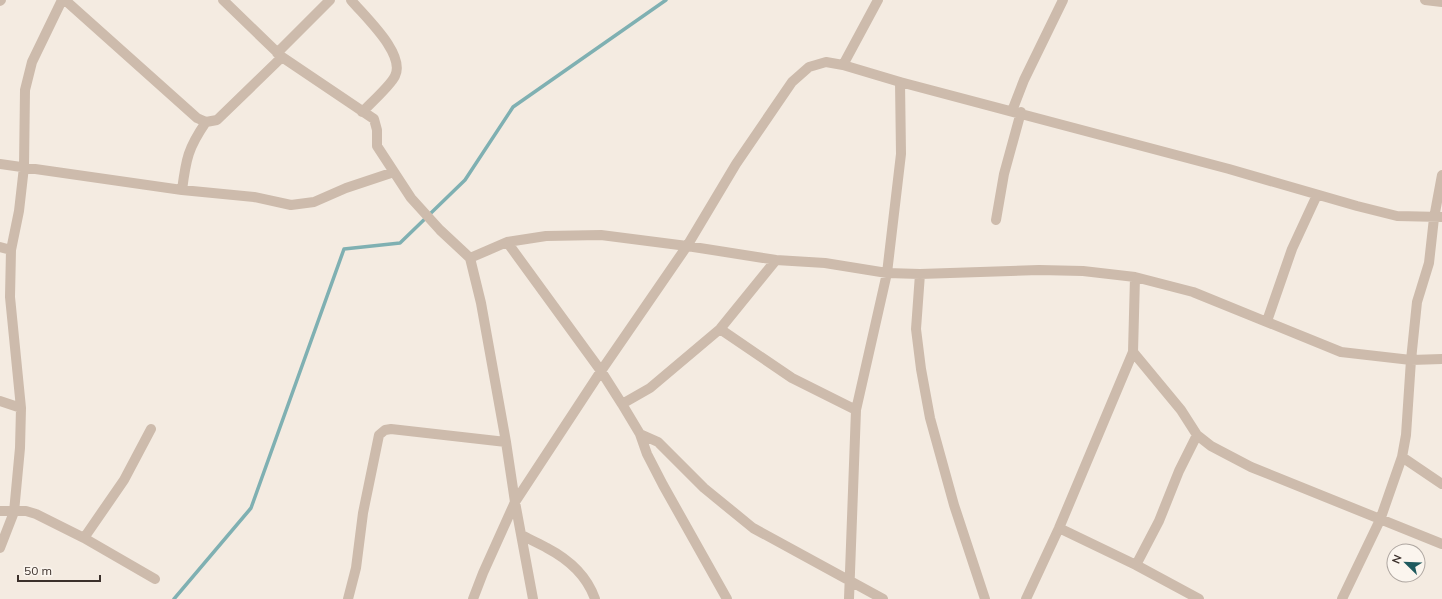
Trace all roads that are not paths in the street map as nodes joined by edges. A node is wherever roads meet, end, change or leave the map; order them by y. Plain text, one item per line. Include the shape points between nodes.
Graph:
1 (64, 0) edge
2 (223, 0) edge
3 (330, 0) edge
4 (351, 0) edge
5 (878, 0) edge
6 (1063, 0) edge
7 (1425, 0) edge
8 (1442, 2) edge
9 (280, 55) junction
10 (843, 65) junction
11 (900, 82) junction
12 (362, 112) junction
13 (1016, 112) junction
14 (206, 122) junction
15 (0, 164) edge
16 (24, 167) junction
17 (394, 172) junction
18 (1442, 175) edge
19 (182, 190) junction
20 (1317, 194) junction
21 (1438, 217) edge
22 (996, 220) dead end
23 (507, 242) junction
24 (687, 246) junction
25 (0, 247) edge
26 (11, 250) junction
27 (470, 258) junction
28 (776, 260) junction
29 (887, 273) junction
30 (920, 274) junction
31 (1135, 276) junction
32 (1267, 321) junction
33 (720, 329) junction
34 (1132, 352) junction
35 (1442, 359) edge
36 (1411, 360) junction
37 (601, 371) junction
38 (0, 401) edge
39 (622, 404) junction
40 (21, 408) junction
41 (856, 410) junction
42 (151, 429) dead end
43 (640, 434) junction
44 (1198, 435) junction
45 (506, 442) junction
46 (1402, 457) junction
47 (1442, 484) edge
48 (515, 502) junction
49 (0, 511) edge
50 (14, 512) junction
51 (1380, 520) junction
52 (1060, 528) junction
53 (522, 535) junction
54 (84, 538) junction
55 (1442, 544) edge
56 (0, 548) edge
57 (1136, 565) junction
58 (155, 579) dead end
59 (850, 581) junction
60 (348, 599) edge
61 (473, 599) edge
62 (533, 599) edge
63 (595, 599) edge
64 (727, 599) edge
65 (849, 599) edge
66 (883, 599) edge
67 (985, 599) edge
68 (1026, 599) edge
69 (1199, 599) edge
70 (1342, 599) edge

1 - 14 street via 197,118
1 - 16 street via 32,62 25,90
2 - 9 street
3 - 9 street
4 - 12 street via 394,51 398,65 395,77
5 - 10 street
6 - 13 street via 1024,80
7 - 8 street
9 - 12 street
9 - 14 street via 217,120
10 - 11 street
10 - 24 street via 826,62 808,67 792,82 736,164
11 - 13 street
11 - 29 street via 901,154
12 - 17 street via 374,119 377,146
13 - 20 street
13 - 22 street
14 - 19 street via 193,141 186,161
15 - 16 street
16 - 19 street
16 - 26 street
17 - 19 street via 314,202 291,205 254,197
17 - 27 street via 411,198
18 - 21 street
20 - 21 street via 1397,216
20 - 32 street via 1292,249
21 - 36 street via 1417,302
23 - 24 street via 546,236 601,235
23 - 27 street
23 - 37 street
24 - 28 street
24 - 37 street
25 - 26 street
26 - 40 street via 10,297
27 - 45 street
28 - 29 street via 825,263
28 - 33 street
29 - 30 street
29 - 41 street
30 - 31 street via 1039,270
30 - 67 street via 916,329 930,418 954,506
31 - 32 street via 1193,292
31 - 34 street
32 - 36 street via 1341,352
33 - 39 street via 650,388
33 - 41 street via 781,371
34 - 44 street via 1181,410
34 - 52 street
35 - 36 street
36 - 46 street
37 - 39 street
37 - 48 street
38 - 40 street
39 - 43 street
40 - 50 street
41 - 59 street
42 - 54 street via 124,480
43 - 59 street via 658,442 704,488 754,528
43 - 64 street via 663,485
44 - 51 street via 1211,446 1251,467
44 - 57 street
45 - 48 street
45 - 60 street via 391,429 379,435 363,513 356,568
46 - 47 street
46 - 51 street
48 - 53 street
48 - 61 street via 482,572
49 - 50 street
50 - 54 street via 36,514
50 - 56 street
51 - 55 street
51 - 70 street
52 - 57 street
52 - 68 street
53 - 62 street
53 - 63 street via 535,544 549,549 576,569 588,584
54 - 58 street
57 - 69 street
59 - 65 street
59 - 66 street

